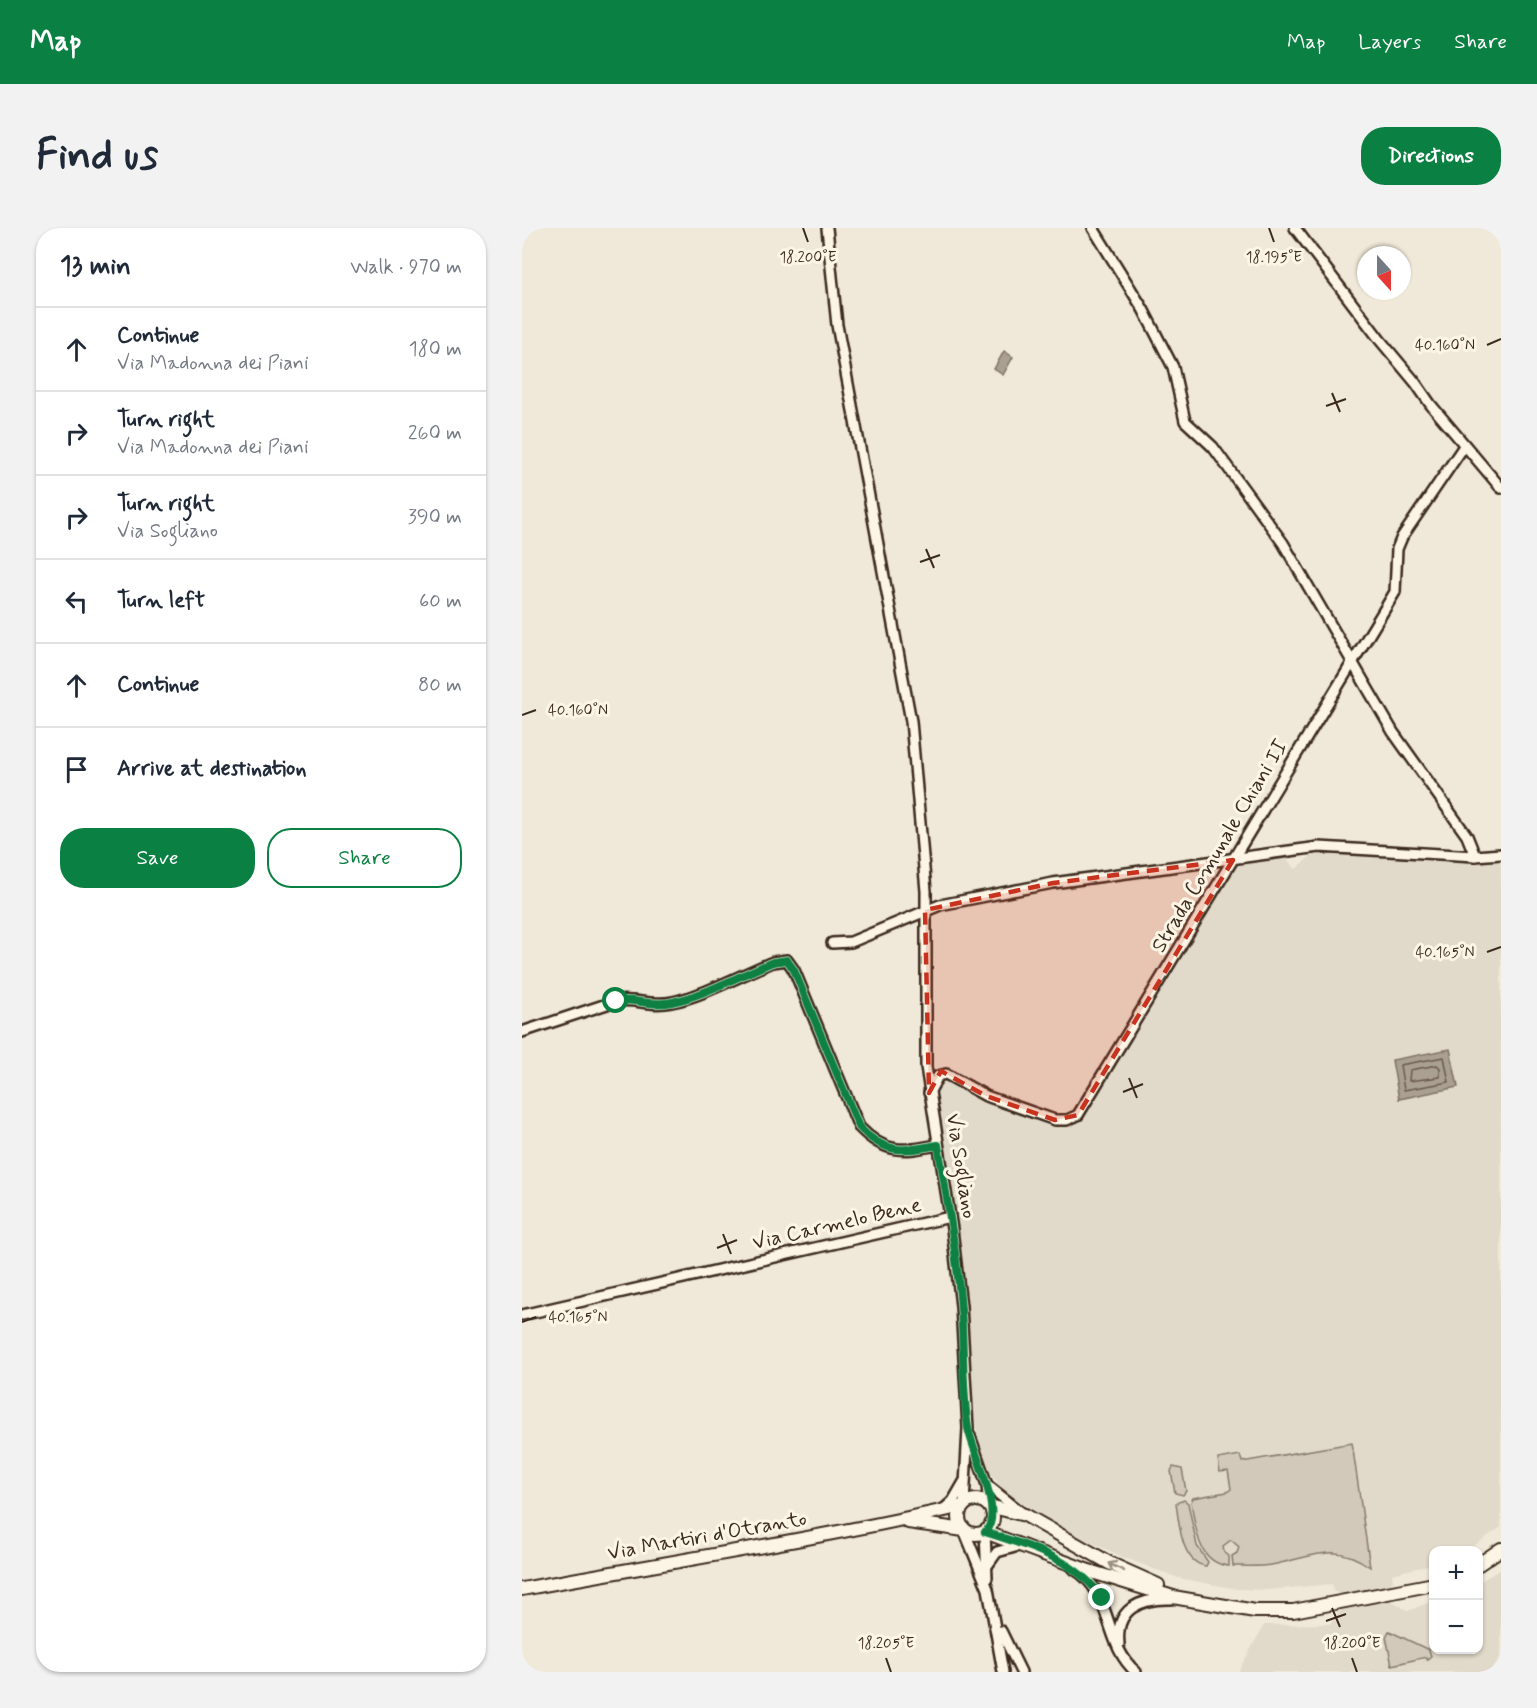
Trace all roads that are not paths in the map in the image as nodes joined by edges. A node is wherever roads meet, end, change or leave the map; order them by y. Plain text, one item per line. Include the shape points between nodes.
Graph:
1 (827, 228) edge
2 (1093, 228) edge
3 (1295, 228) edge
4 (1464, 446) junction
5 (1501, 488) edge
6 (1352, 662) junction
7 (1501, 854) edge
8 (1475, 856) junction
9 (1233, 860) junction
10 (925, 910) junction
11 (832, 943) dead end
12 (522, 1032) edge
13 (929, 1093) junction
14 (938, 1145) junction
15 (950, 1217) junction
16 (522, 1315) edge
17 (968, 1428) junction
18 (966, 1477) junction
19 (987, 1485) junction
20 (963, 1505) junction
21 (989, 1506) junction
22 (943, 1510) junction
23 (1025, 1515) junction
24 (898, 1522) junction
25 (964, 1530) junction
26 (985, 1532) junction
27 (1022, 1544) junction
28 (1501, 1549) edge
29 (1041, 1551) junction
30 (1483, 1561) edge
31 (987, 1566) junction
32 (1429, 1585) edge
33 (522, 1588) edge
34 (988, 1589) junction
35 (1195, 1600) junction
36 (1210, 1602) junction
37 (994, 1618) junction
38 (1119, 1650) junction
39 (1003, 1672) edge
40 (1021, 1672) edge
41 (1136, 1672) edge

1 - 10 street, Via Sogliano via 837,325 911,721
2 - 6 street via 1173,367 1185,421 1213,447 1283,543
3 - 4 street
4 - 5 street
4 - 6 street, Strada Comunale Chiani II via 1402,537 1397,549 1395,592
6 - 8 street via 1415,766 1467,836
6 - 9 street, Strada Comunale Chiani II
7 - 8 street
8 - 9 street via 1319,847
9 - 10 street via 1053,883
9 - 13 street, Strada Comunale Chiani II via 1078,1115 1055,1120 986,1096 946,1074 938,1076
10 - 11 street via 851,942
10 - 13 street, Via Sogliano
12 - 14 street via 616,1001 630,999 655,1005 674,1002 773,962 787,960 859,1127 871,1140 887,1148 908,1151
13 - 14 street, Via Sogliano
14 - 15 street, Via Sogliano
15 - 16 street, Via Carmelo Bene
15 - 17 street, Via Sogliano
17 - 18 street, Via Sogliano
17 - 19 street, Via Sogliano
18 - 20 street, Via Sogliano
18 - 22 street, Via Sogliano via 953,1501
19 - 21 street, Via Sogliano
19 - 23 street
20 - 21 main road via 979,1500
20 - 22 main road, Via Martiri d'Otranto
20 - 25 main road, Via Sogliano via 958,1521
21 - 23 main road
21 - 26 main road, Via Sogliano via 992,1522
22 - 24 main road, Via Martiri d'Otranto
36 -> 23 main road via 1146,1581
24 - 25 main road, Via Martiri d'Otranto
24 - 33 main road, Via Martiri d'Otranto
25 - 26 main road via 974,1534
25 - 34 street, Via Sogliano
26 - 27 main road
26 - 31 street, Via Sogliano
27 - 29 main road
27 - 31 street via 997,1552
28 - 30 main road
29 - 35 main road via 1130,1584
29 - 38 street via 1093,1584 1102,1598
31 - 34 street, Via Sogliano
32 - 36 main road via 1293,1611 1255,1611
34 - 37 street, Via Sogliano
35 - 36 main road
35 - 38 street via 1147,1599 1135,1605 1120,1623
37 - 39 street, Via Sogliano
37 - 40 street
38 - 41 street

